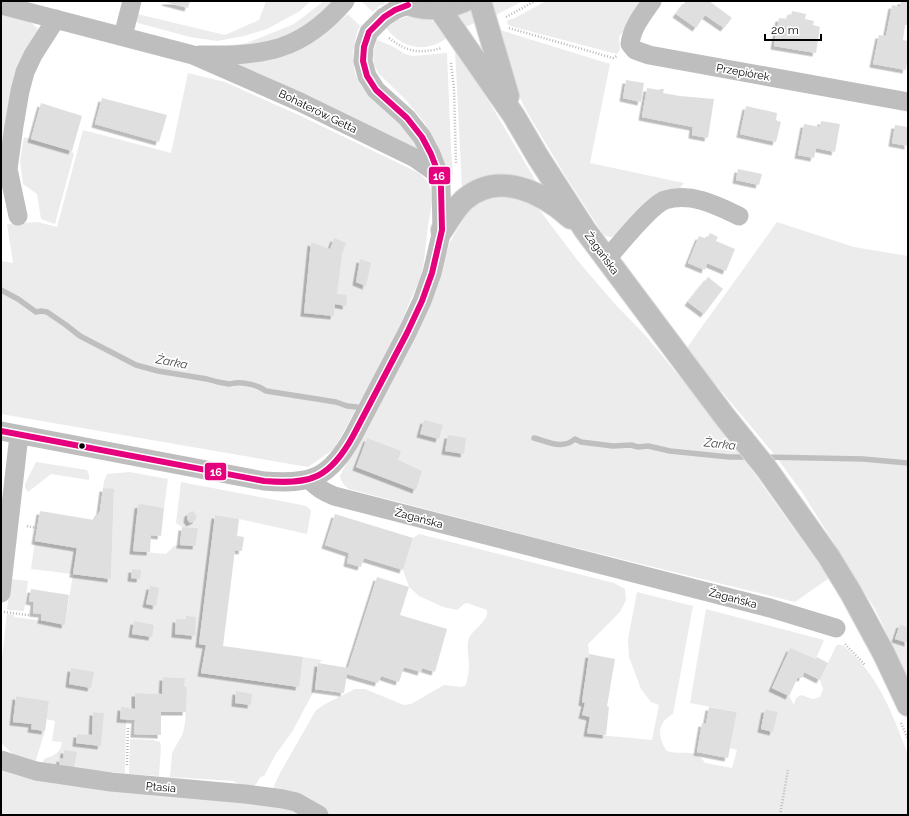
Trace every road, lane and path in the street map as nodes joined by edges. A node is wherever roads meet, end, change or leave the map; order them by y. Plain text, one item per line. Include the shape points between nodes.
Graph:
1 (132, 1) edge
2 (345, 1) edge
3 (464, 1) edge
4 (480, 1) edge
5 (535, 1) edge
6 (652, 1) edge
7 (404, 3) edge
8 (1, 5) edge
9 (438, 8) junction
10 (56, 19) junction
11 (491, 25) junction
12 (123, 36) junction
13 (391, 39) dead end
14 (456, 42) junction
15 (635, 50) junction
16 (193, 55) junction
17 (908, 102) edge
18 (514, 115) junction
19 (448, 172) junction
20 (18, 216) dead end
21 (739, 216) dead end
22 (442, 230) junction
23 (585, 230) junction
24 (606, 260) junction
25 (10, 433) edge
26 (310, 480) junction
27 (1, 592) edge
28 (1, 612) edge
29 (35, 616) dead end
30 (836, 628) dead end
31 (908, 705) edge
32 (128, 726) dead end
33 (1, 760) edge
34 (788, 770) dead end
35 (126, 784) junction
36 (319, 815) edge
37 (780, 815) edge

1 - 12 street
2 - 16 street, Bohaterów Getta via 331,17 308,35 273,50 232,55
3 - 9 main road
4 - 11 main road, Żagańska
5 - 11 path
6 - 15 street via 634,26 630,44
7 - 9 main road via 424,9
7 - 19 street via 369,32 364,46 366,76 376,90 407,118 431,154
8 - 10 street, Bohaterów Getta
9 - 14 main road, Żagańska
10 - 12 street, Bohaterów Getta
10 - 20 street via 30,61 20,91 8,169
11 - 15 path via 613,58
11 - 18 main road, Żagańska
12 - 16 street, Bohaterów Getta
13 - 14 path via 413,52 424,52
14 - 18 main road, Żagańska
14 - 19 path via 450,56 454,119
15 - 17 street, Przepiórek via 649,55
16 - 19 street, Bohaterów Getta
18 - 23 main road, Żagańska
19 - 22 street via 441,187
21 - 24 street via 696,199 678,198 664,201 644,217
22 - 23 main road via 456,209 471,194 495,186 521,188 545,198
22 - 26 street via 432,273 407,333 345,449 331,467
23 - 24 main road, Żagańska
24 - 31 main road, Żagańska via 806,524 851,593
25 - 26 street via 264,481
25 - 27 street
26 - 30 street, Żagańska via 324,492 334,496 770,608
28 - 29 path
32 - 35 path
33 - 35 street, Ptasia via 36,771
34 - 37 path
35 - 36 street, Ptasia via 283,799 296,802

